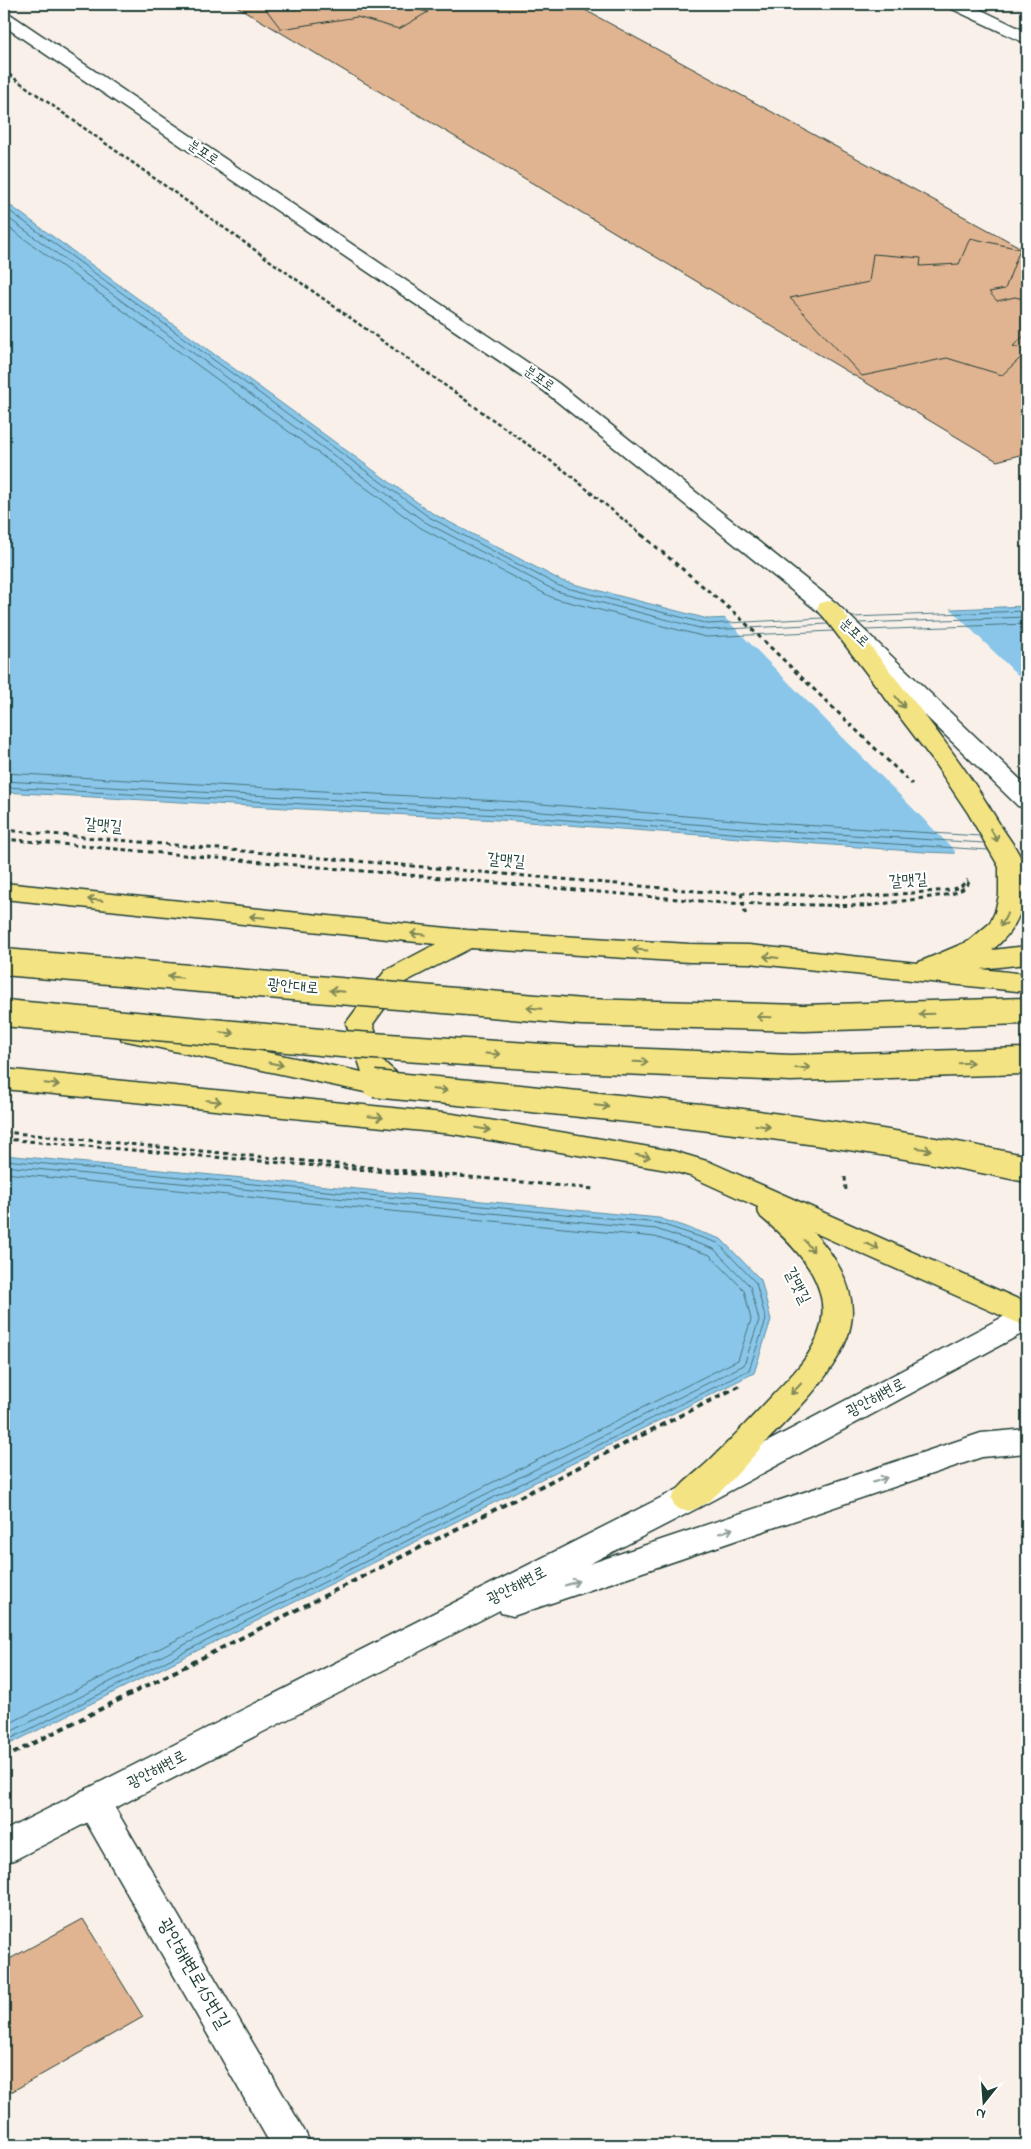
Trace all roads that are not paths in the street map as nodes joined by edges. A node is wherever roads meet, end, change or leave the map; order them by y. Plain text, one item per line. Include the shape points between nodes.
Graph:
1 (956, 4) edge
2 (4, 18) edge
3 (1027, 39) edge
4 (828, 608) junction
5 (1027, 800) edge
6 (4, 891) edge
7 (467, 939) junction
8 (1027, 955) edge
9 (4, 962) edge
10 (819, 963) junction
11 (928, 967) junction
12 (1027, 984) edge
13 (1027, 1011) edge
14 (4, 1013) edge
15 (57, 1018) junction
16 (1027, 1061) edge
17 (4, 1079) edge
18 (435, 1123) junction
19 (1027, 1169) edge
20 (731, 1183) junction
21 (1027, 1317) edge
22 (1027, 1440) edge
23 (687, 1499) junction
24 (426, 1633) junction
25 (94, 1802) junction
26 (4, 1848) edge
27 (292, 2145) edge

1 - 3 main road
2 - 4 main road, 분포로 via 551,387
4 - 5 main road, 분포로
4 -> 11 highway via 980,810 1014,872 1010,908 999,932 958,959
7 -> 6 highway
10 -> 7 highway via 749,954
7 - 18 highway via 394,977 359,1023 372,1066
8 - 11 highway
13 -> 9 highway, 광안대로, bridge via 804,1018 582,1012
10 - 11 highway
10 - 12 highway
14 - 15 highway, bridge
15 -> 16 highway, bridge via 342,1044 575,1059 791,1068
15 -> 19 highway, bridge via 374,1084 608,1106 786,1128 971,1156
17 -> 18 highway
18 -> 20 highway via 673,1161
20 -> 21 highway
20 -> 23 highway via 795,1229 819,1258 832,1282 837,1314 834,1332 806,1379 710,1482
21 - 23 main road, 광안해변로
24 -> 22 main road via 981,1445
23 - 24 main road, 광안해변로
24 - 25 main road, 광안해변로
25 - 26 main road, 광안해변로
25 - 27 main road, 광안해변로15번길

